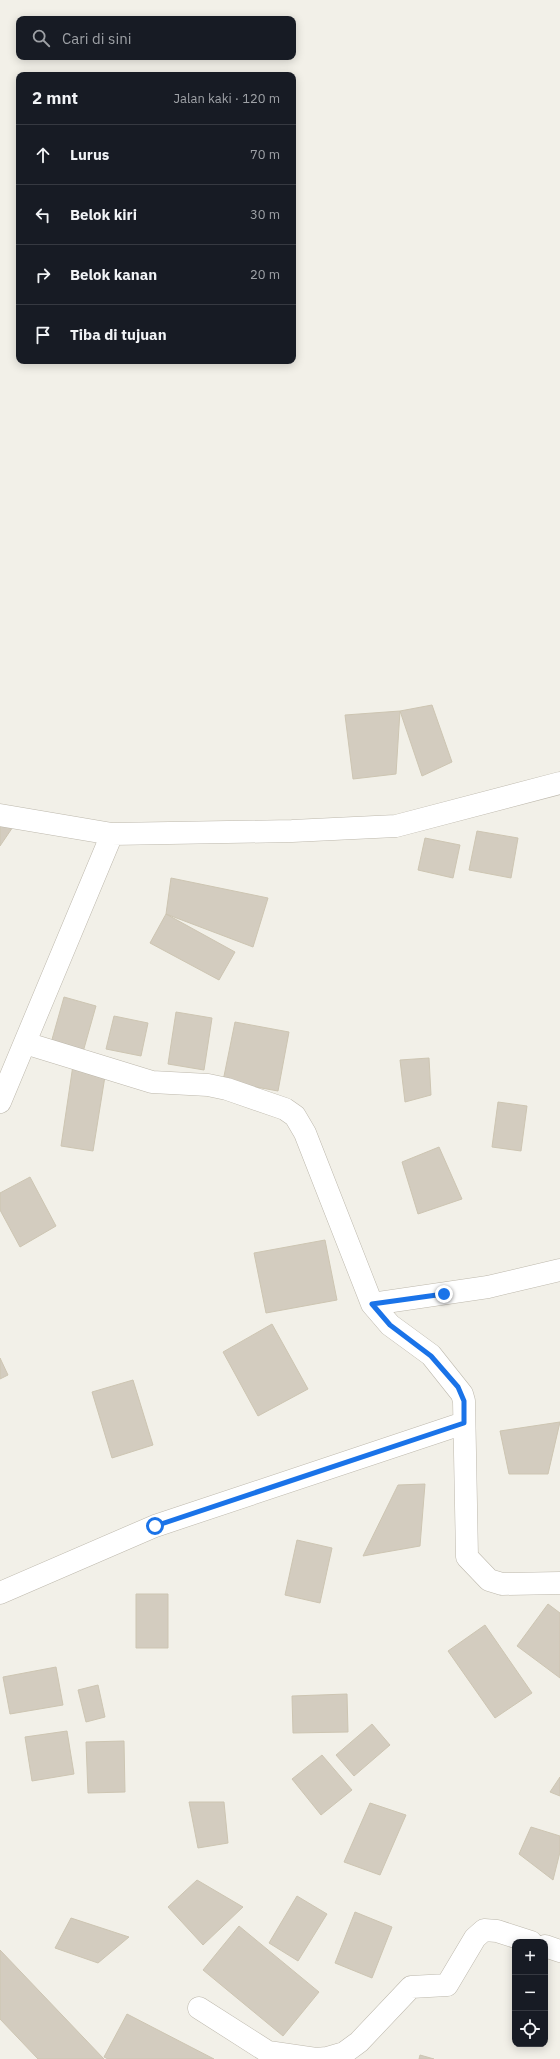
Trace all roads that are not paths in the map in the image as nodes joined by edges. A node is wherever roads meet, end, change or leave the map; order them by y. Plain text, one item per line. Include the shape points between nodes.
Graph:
1 (560, 783) edge
2 (0, 814) edge
3 (112, 834) junction
4 (25, 1042) junction
5 (0, 1102) edge
6 (560, 1270) edge
7 (372, 1304) junction
8 (464, 1423) junction
9 (560, 1583) edge
10 (0, 1593) edge
11 (522, 1939) edge
12 (548, 1947) edge
13 (560, 1951) edge
14 (199, 2008) dead end

1 - 3 street via 396,826
2 - 3 street
3 - 4 street
4 - 5 street
4 - 7 street via 152,1082 222,1087 291,1113 305,1133
6 - 7 street via 488,1288
7 - 8 street via 390,1325 431,1356 458,1387 464,1401
8 - 9 street via 467,1557 493,1582
8 - 10 street via 155,1526
11 - 14 street via 497,1931 484,1930 475,1938 447,1985 411,1987 360,2042 344,2053 327,2058 316,2059 268,2052
12 - 13 street

